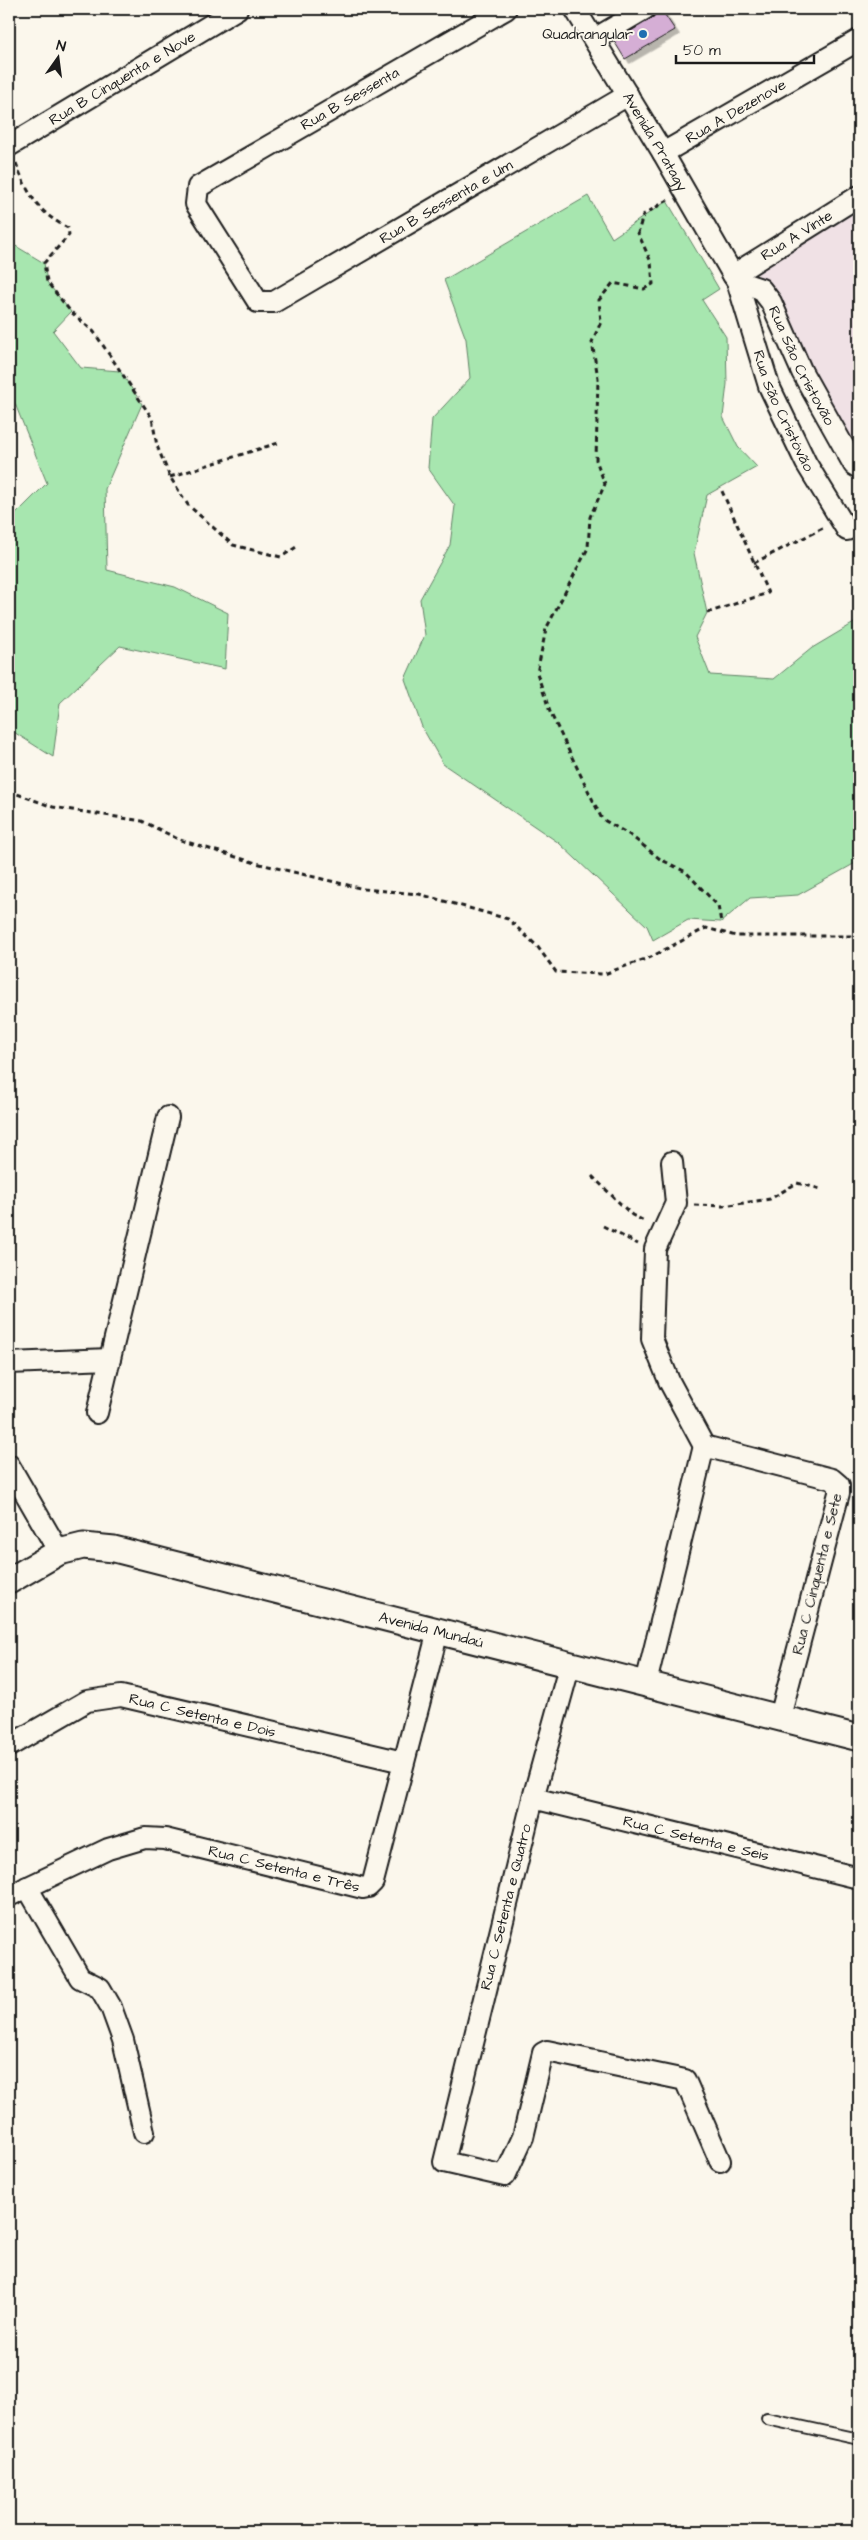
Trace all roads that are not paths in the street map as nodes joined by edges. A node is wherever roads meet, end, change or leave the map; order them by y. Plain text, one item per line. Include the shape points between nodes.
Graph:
1 (237, 9) edge
2 (506, 9) edge
3 (575, 9) edge
4 (645, 9) edge
5 (594, 39) junction
6 (859, 40) edge
7 (628, 95) junction
8 (9, 146) edge
9 (663, 153) junction
10 (859, 196) edge
11 (735, 278) junction
12 (263, 304) joint
13 (859, 468) edge
14 (844, 525) road end
15 (168, 1117) dead end
16 (672, 1162) dead end
17 (110, 1359) junction
18 (9, 1363) edge
19 (97, 1414) dead end
20 (704, 1446) junction
21 (9, 1465) edge
22 (60, 1552) junction
23 (9, 1581) edge
24 (438, 1631) junction
25 (570, 1664) junction
26 (646, 1683) junction
27 (780, 1717) junction
28 (859, 1738) edge
29 (9, 1746) edge
30 (403, 1762) junction
31 (533, 1798) junction
32 (859, 1878) edge
33 (27, 1887) junction
34 (9, 1896) edge
35 (144, 2132) dead end
36 (720, 2161) dead end
37 (767, 2419) dead end
38 (859, 2439) edge

1 - 8 street, Rua B Cinquenta e Nove
2 - 12 street, Rua B Sessenta via 198,187 196,204 258,302
3 - 5 street, Avenida Pratagy
4 - 5 street
5 - 7 street, Avenida Pratagy
6 - 9 street, Rua A Dezenove
7 - 9 street, Avenida Pratagy
7 - 12 street, Rua B Sessenta e Um via 274,302
9 - 11 street, Avenida Pratagy
10 - 11 street, Rua A Vinte
11 - 13 street, Rua São Cristovão via 761,290 771,302 802,372 854,465
11 - 14 street, Rua São Cristóvão via 769,386 806,463
15 - 17 street
16 - 20 street via 676,1204 655,1249 652,1338 669,1381
17 - 18 street
17 - 19 street
20 - 26 street
20 - 27 street, Rua C Cinquenta e Sete via 832,1479 839,1485
21 - 22 street
22 - 23 street, Avenida Mundaú
22 - 24 street, Avenida Mundaú via 83,1546 114,1548
24 - 25 street, Avenida Mundaú
24 - 30 street, Rua C Setenta e Três
25 - 26 street, Avenida Mundaú
25 - 31 street, Rua C Setenta e Quatro
26 - 27 street, Avenida Mundaú
27 - 28 street, Avenida Mundaú
29 - 30 street, Rua C Setenta e Dois via 87,1701 121,1696
30 - 33 street, Rua C Setenta e Três via 373,1882 368,1887 165,1839 145,1838 108,1849
31 - 32 street, Rua C Setenta e Seis
31 - 36 street, Rua C Setenta e Quatro via 444,2162 505,2176 523,2137 543,2053 547,2051 685,2080
33 - 34 street, Rua C Setenta e Três
33 - 35 street via 80,1978 100,1988 111,2007 123,2040
37 - 38 lane

